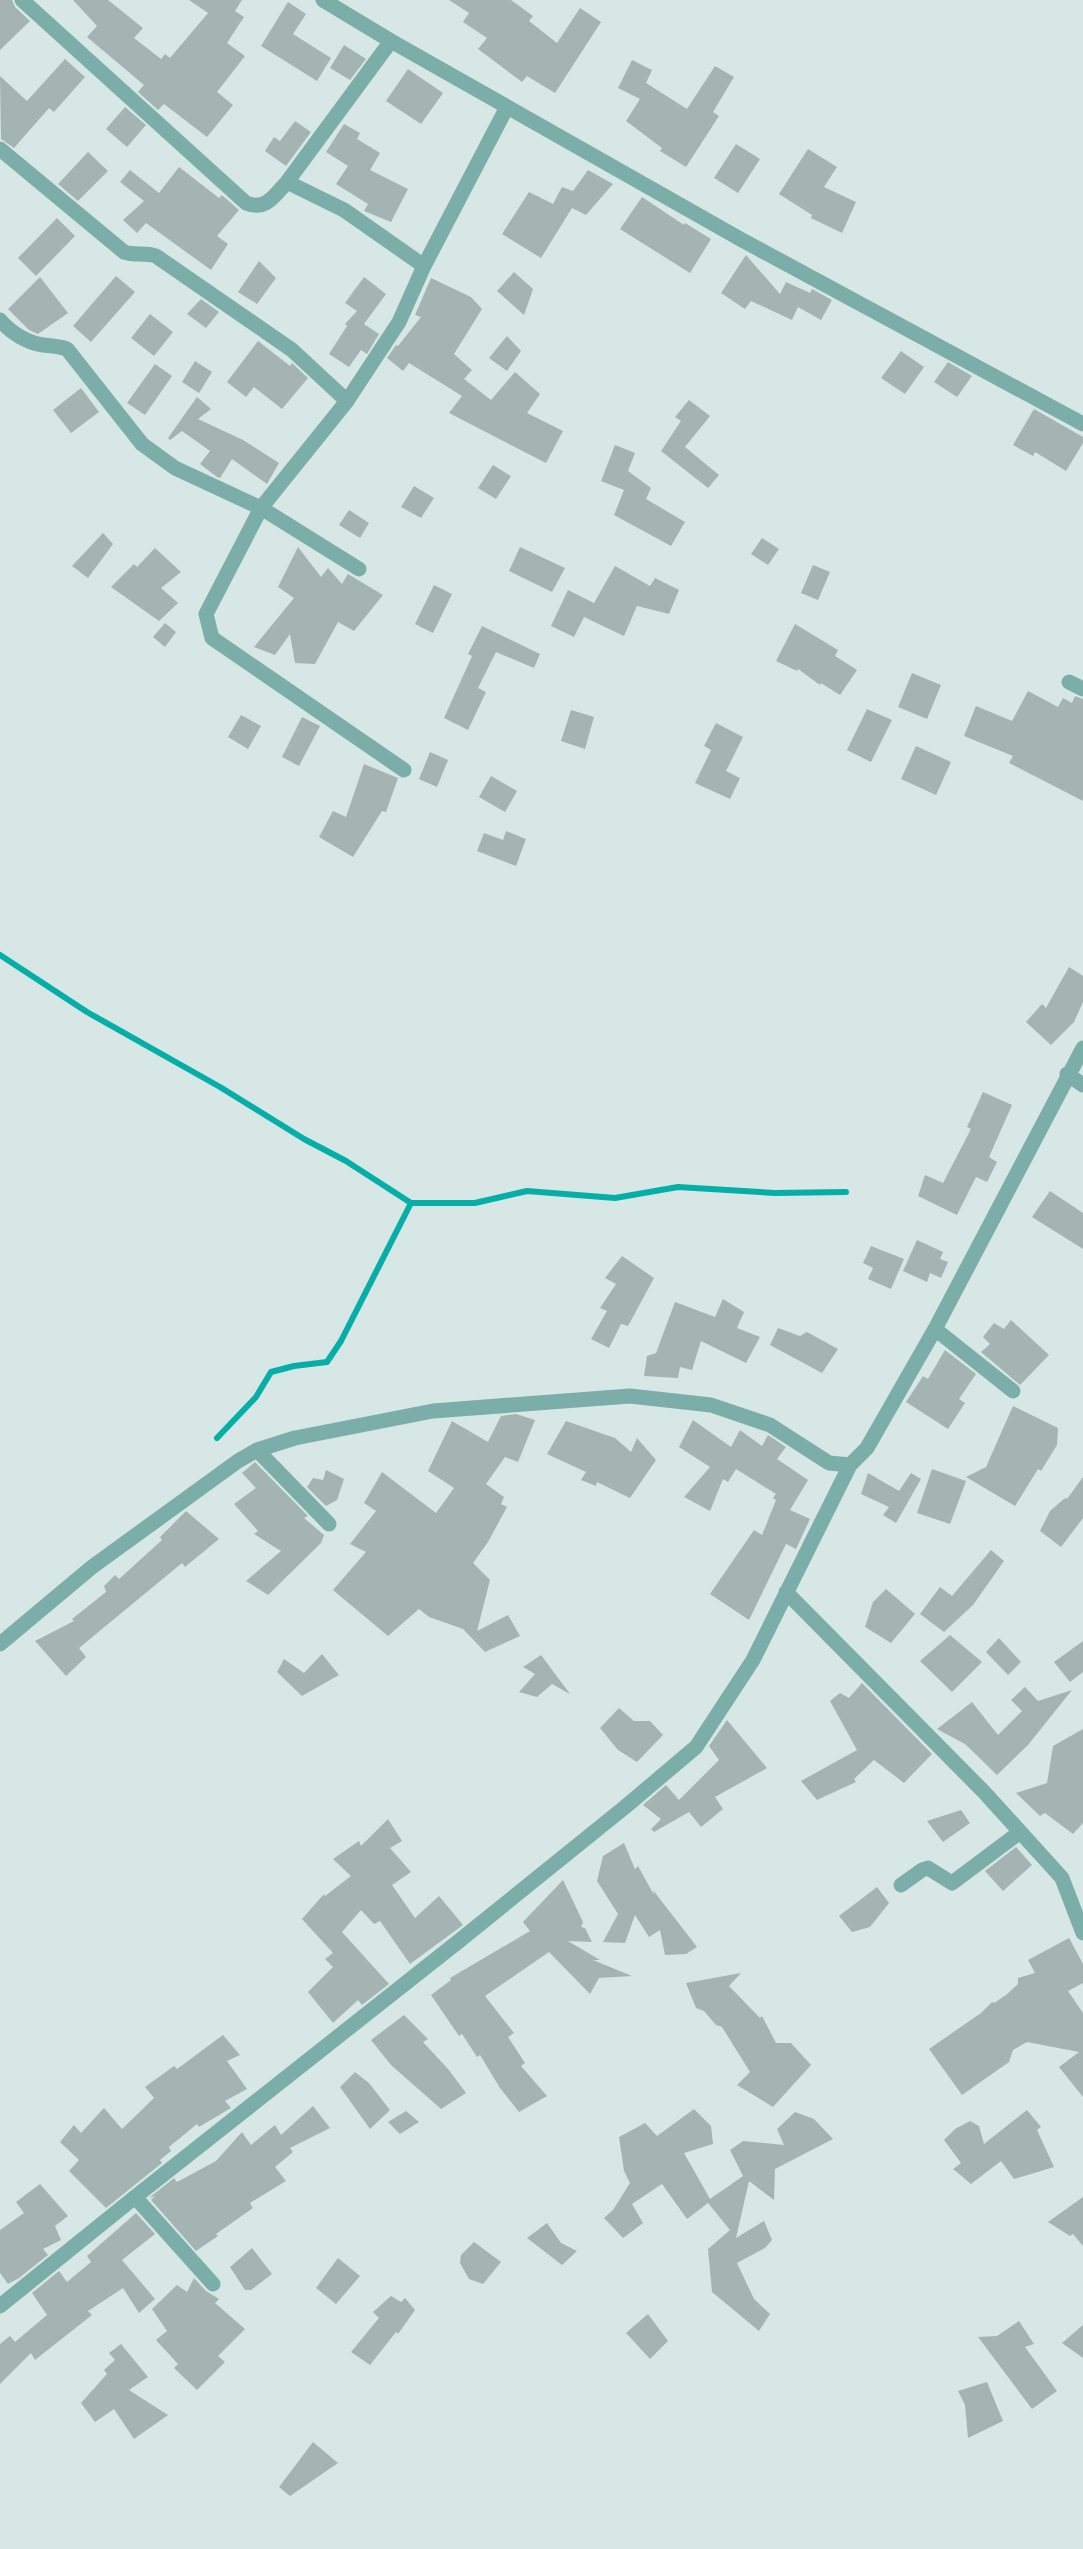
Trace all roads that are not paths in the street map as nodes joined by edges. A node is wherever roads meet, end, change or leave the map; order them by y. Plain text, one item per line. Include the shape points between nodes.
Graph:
1 (22, 0) edge
2 (323, 0) edge
3 (390, 42) junction
4 (507, 107) junction
5 (0, 149) edge
6 (286, 182) junction
7 (424, 266) junction
8 (0, 320) edge
9 (347, 401) junction
10 (1083, 424) edge
11 (261, 508) junction
12 (358, 569) dead end
13 (1069, 682) dead end
14 (1083, 689) edge
15 (404, 770) dead end
16 (1083, 1048) edge
17 (1067, 1074) junction
18 (1083, 1085) edge
19 (934, 1329) junction
20 (1013, 1391) dead end
21 (257, 1450) junction
22 (850, 1465) junction
23 (329, 1524) dead end
24 (786, 1592) junction
25 (0, 1644) edge
26 (1020, 1832) junction
27 (901, 1885) dead end
28 (1083, 1933) edge
29 (135, 2197) junction
30 (213, 2284) dead end
31 (0, 2306) edge

1 - 6 street via 246,203 261,206
2 - 3 street
3 - 4 street
3 - 6 street
4 - 7 street
4 - 10 street via 752,246
5 - 9 street via 116,246 130,254 156,256 292,350
6 - 7 street via 344,210
7 - 9 street via 399,322
8 - 11 street via 20,337 67,349 142,444 175,468
9 - 11 street
11 - 12 street
11 - 15 street via 209,605 206,614 212,638
13 - 14 street
16 - 17 street
17 - 18 street
17 - 19 street
19 - 20 street
19 - 22 street via 867,1448
21 - 22 street via 295,1438 433,1411 630,1396 711,1405 770,1425 829,1463
21 - 23 street
21 - 25 street via 92,1567
22 - 24 street
24 - 26 street
24 - 29 street via 753,1660 696,1747 625,1808
26 - 27 street via 952,1883 928,1869
26 - 28 street via 1062,1878
29 - 30 street
29 - 31 street

